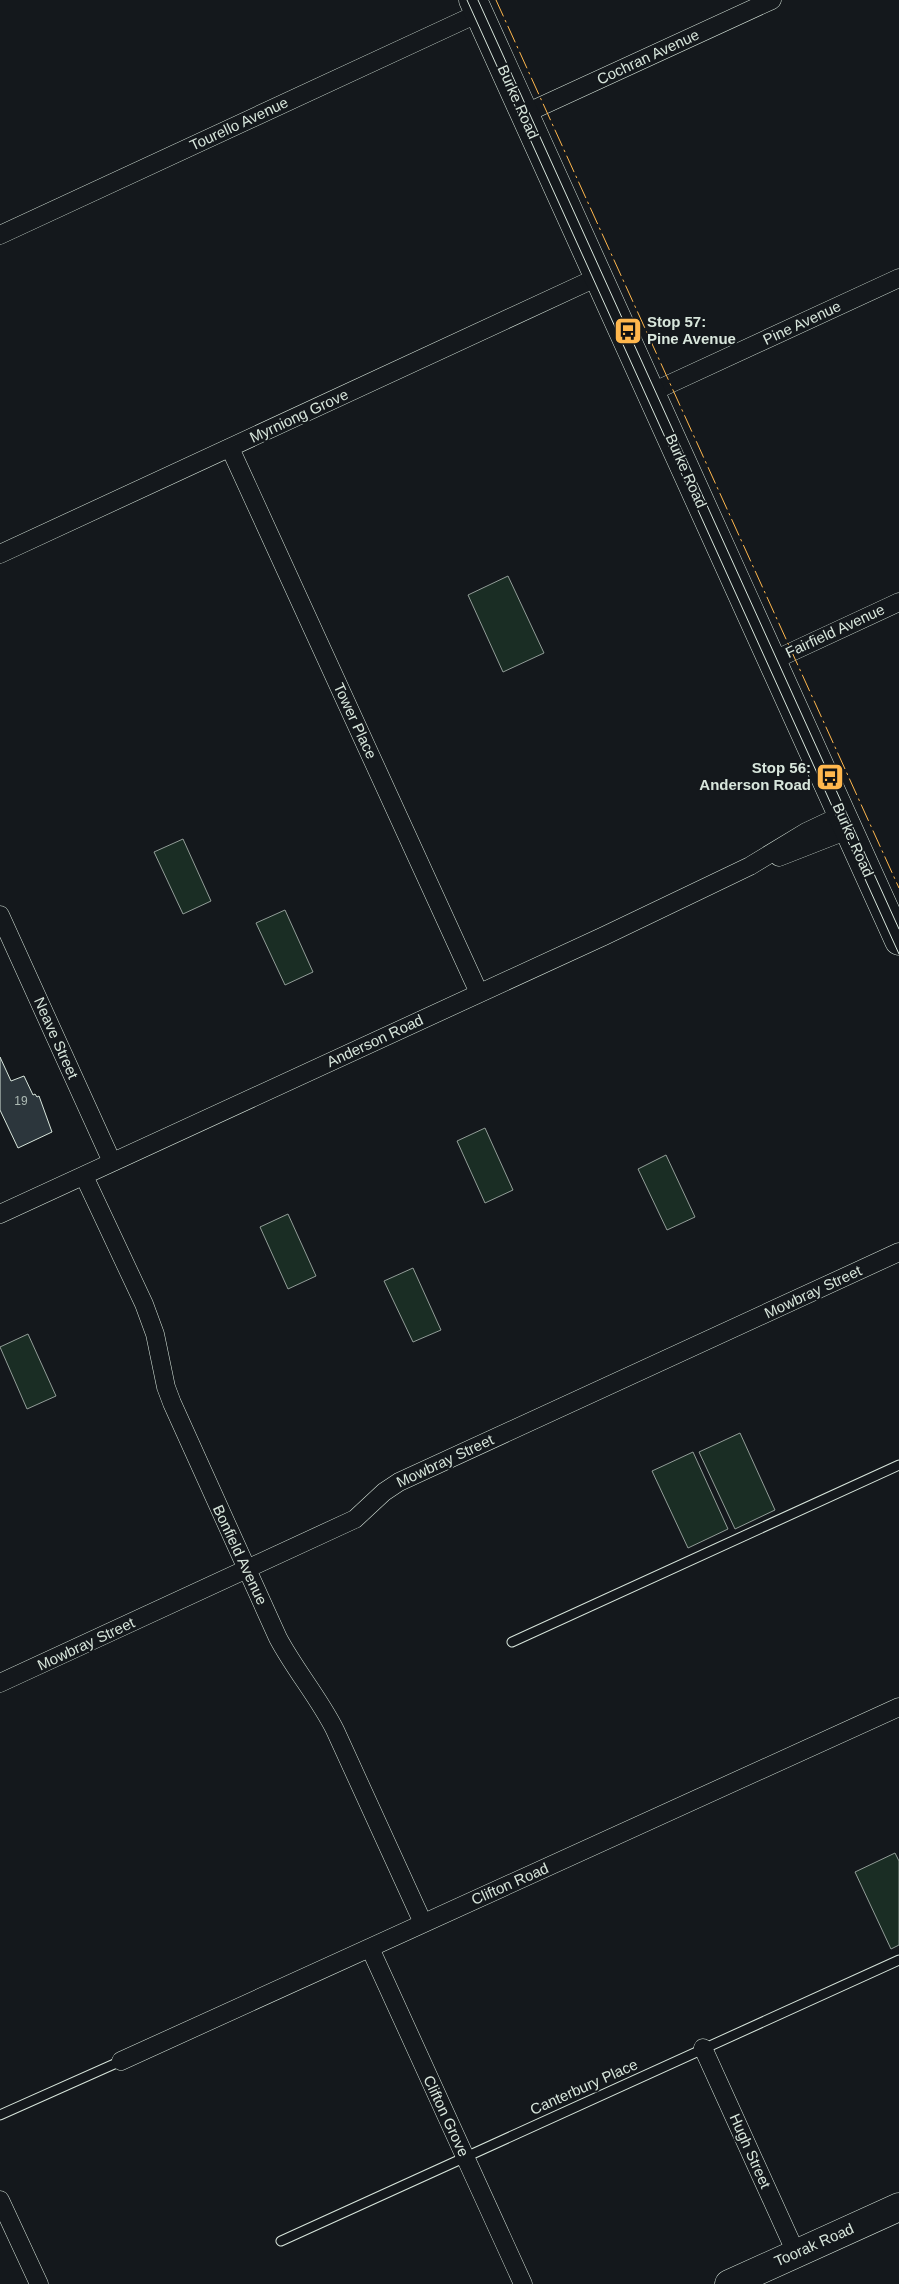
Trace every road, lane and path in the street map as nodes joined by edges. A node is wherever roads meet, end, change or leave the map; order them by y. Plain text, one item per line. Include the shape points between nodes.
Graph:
1 (772, 0) edge
2 (476, 7) edge
3 (524, 114) junction
4 (0, 235) edge
5 (598, 277) junction
6 (899, 278) edge
7 (650, 393) junction
8 (230, 448) junction
9 (0, 554) edge
10 (899, 602) edge
11 (772, 661) junction
12 (845, 823) junction
13 (0, 915) edge
14 (899, 941) edge
15 (479, 993) junction
16 (112, 1162) junction
17 (84, 1176) junction
18 (0, 1214) edge
19 (899, 1252) edge
20 (899, 1465) edge
21 (247, 1569) junction
22 (512, 1642) dead end
23 (0, 1684) edge
24 (899, 1707) edge
25 (423, 1923) junction
26 (370, 1948) junction
27 (899, 1960) edge
28 (704, 2048) junction
29 (121, 2061) joint
30 (0, 2115) edge
31 (465, 2156) junction
32 (0, 2200) edge
33 (899, 2207) edge
34 (281, 2240) dead end
35 (796, 2253) junction
36 (35, 2282) edge
37 (523, 2284) edge
38 (729, 2284) edge

1 - 3 street, Cochran Avenue
2 - 3 main road, Burke Road
2 - 4 street, Tourello Avenue
3 - 5 main road, Burke Road
5 - 7 main road, Burke Road
5 - 8 street, Myrniong Grove
6 - 7 street, Pine Avenue
7 - 11 main road, Burke Road
8 - 9 street, Myrniong Grove
8 - 15 street, Tower Place
10 - 11 street, Fairfield Avenue
11 - 12 main road, Burke Road
12 - 14 main road, Burke Road
12 - 15 street, Anderson Road via 810,846 750,866
13 - 16 street, Neave Street
15 - 16 street, Anderson Road
16 - 17 street, Anderson Road
17 - 18 street, Anderson Road
17 - 21 street, Bonfield Avenue via 144,1304 157,1340 172,1404
19 - 21 street, Mowbray Street via 399,1482 355,1519
20 - 22 lane
21 - 23 street, Mowbray Street
21 - 25 street, Bonfield Avenue via 286,1652 332,1724
24 - 25 street, Clifton Road
25 - 26 street, Clifton Road
26 - 29 street, Clifton Road
26 - 31 street, Clifton Grove
27 - 28 lane, Canterbury Place
28 - 31 lane, Canterbury Place
28 - 35 street, Hugh Street
29 - 30 lane
31 - 34 lane, Canterbury Place
31 - 37 street, Clifton Grove
32 - 36 street
33 - 35 main road, Toorak Road
35 - 38 main road, Toorak Road

